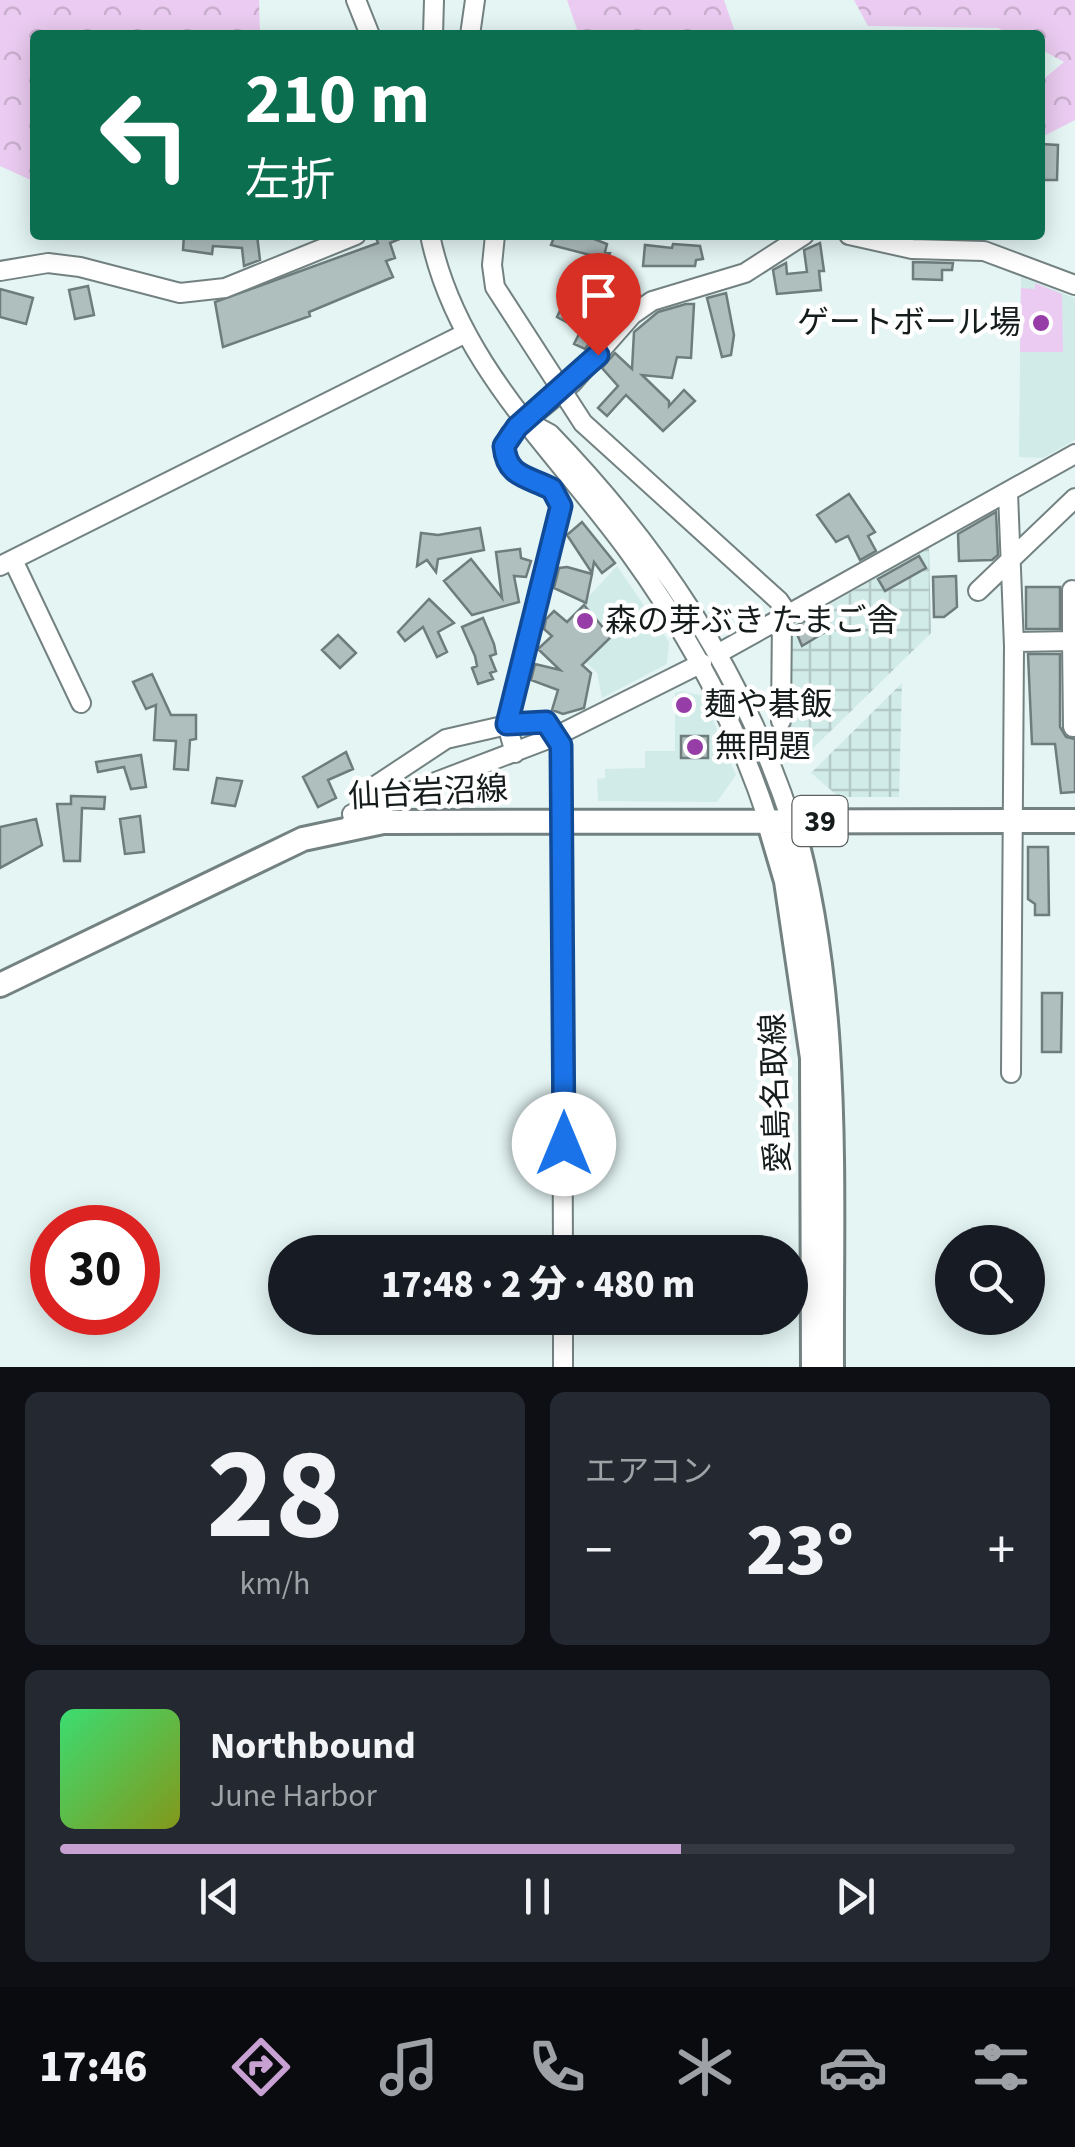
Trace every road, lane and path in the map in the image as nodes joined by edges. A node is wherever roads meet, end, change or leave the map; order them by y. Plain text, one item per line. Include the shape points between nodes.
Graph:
1 (356, 0) edge
2 (434, 0) edge
3 (475, 0) edge
4 (368, 30) edge
5 (433, 30) edge
6 (471, 30) edge
7 (344, 240) edge
8 (431, 240) edge
9 (494, 240) edge
10 (796, 240) edge
11 (873, 240) edge
12 (0, 272) edge
13 (1075, 286) edge
14 (464, 334) junction
15 (561, 392) junction
16 (525, 420) junction
17 (1075, 454) edge
18 (1008, 493) junction
19 (1075, 498) edge
20 (1011, 559) junction
21 (6, 563) edge
22 (1072, 590) dead end
23 (978, 591) dead end
24 (785, 616) junction
25 (1072, 641) junction
26 (1014, 642) junction
27 (711, 658) junction
28 (81, 702) dead end
29 (781, 721) dead end
30 (507, 724) junction
31 (1073, 727) edge
32 (556, 736) junction
33 (514, 753) junction
34 (352, 819) junction
35 (565, 820) junction
36 (780, 820) junction
37 (1013, 821) junction
38 (1075, 821) edge
39 (0, 986) edge
40 (1011, 1073) dead end
41 (564, 1235) edge
42 (563, 1335) edge
43 (563, 1367) edge
44 (813, 1367) edge
45 (832, 1367) edge

1 - 4 street
2 - 5 street
3 - 6 street
7 - 12 street via 225,288 195,291 48,263
8 - 14 street
9 - 15 street via 496,286
10 - 15 street via 745,273 652,302
11 - 13 street via 912,249 984,251
14 - 16 street
14 - 21 street
15 - 16 street
15 - 24 street via 583,424
16 - 27 street via 550,434 625,516 675,582
16 - 30 street via 504,446 505,458 520,478 552,489 560,515
17 - 18 street
18 - 20 street
18 - 24 street
19 - 20 street
20 - 23 street
20 - 26 street
21 - 28 street
22 - 25 street
24 - 27 street
24 - 29 street
25 - 26 street
25 - 31 street
26 - 37 street
27 - 32 street
27 - 36 street via 757,731
30 - 32 street via 546,722
30 - 33 street
30 - 34 street via 446,739 369,790
32 - 33 street
32 - 35 street
33 - 34 street
34 - 35 main road, 仙台岩沼線 / 39
34 - 39 main road, 仙台岩沼線 / 39
35 - 36 main road, 仙台岩沼線 / 39
35 - 41 street
36 - 37 main road, 仙台岩沼線 / 39
36 - 44 main road, 愛島名取線 via 812,1058
36 - 45 main road, 愛島名取線 via 818,938 826,1016
37 - 38 main road, 仙台岩沼線 / 39
37 - 40 street
42 - 43 street

